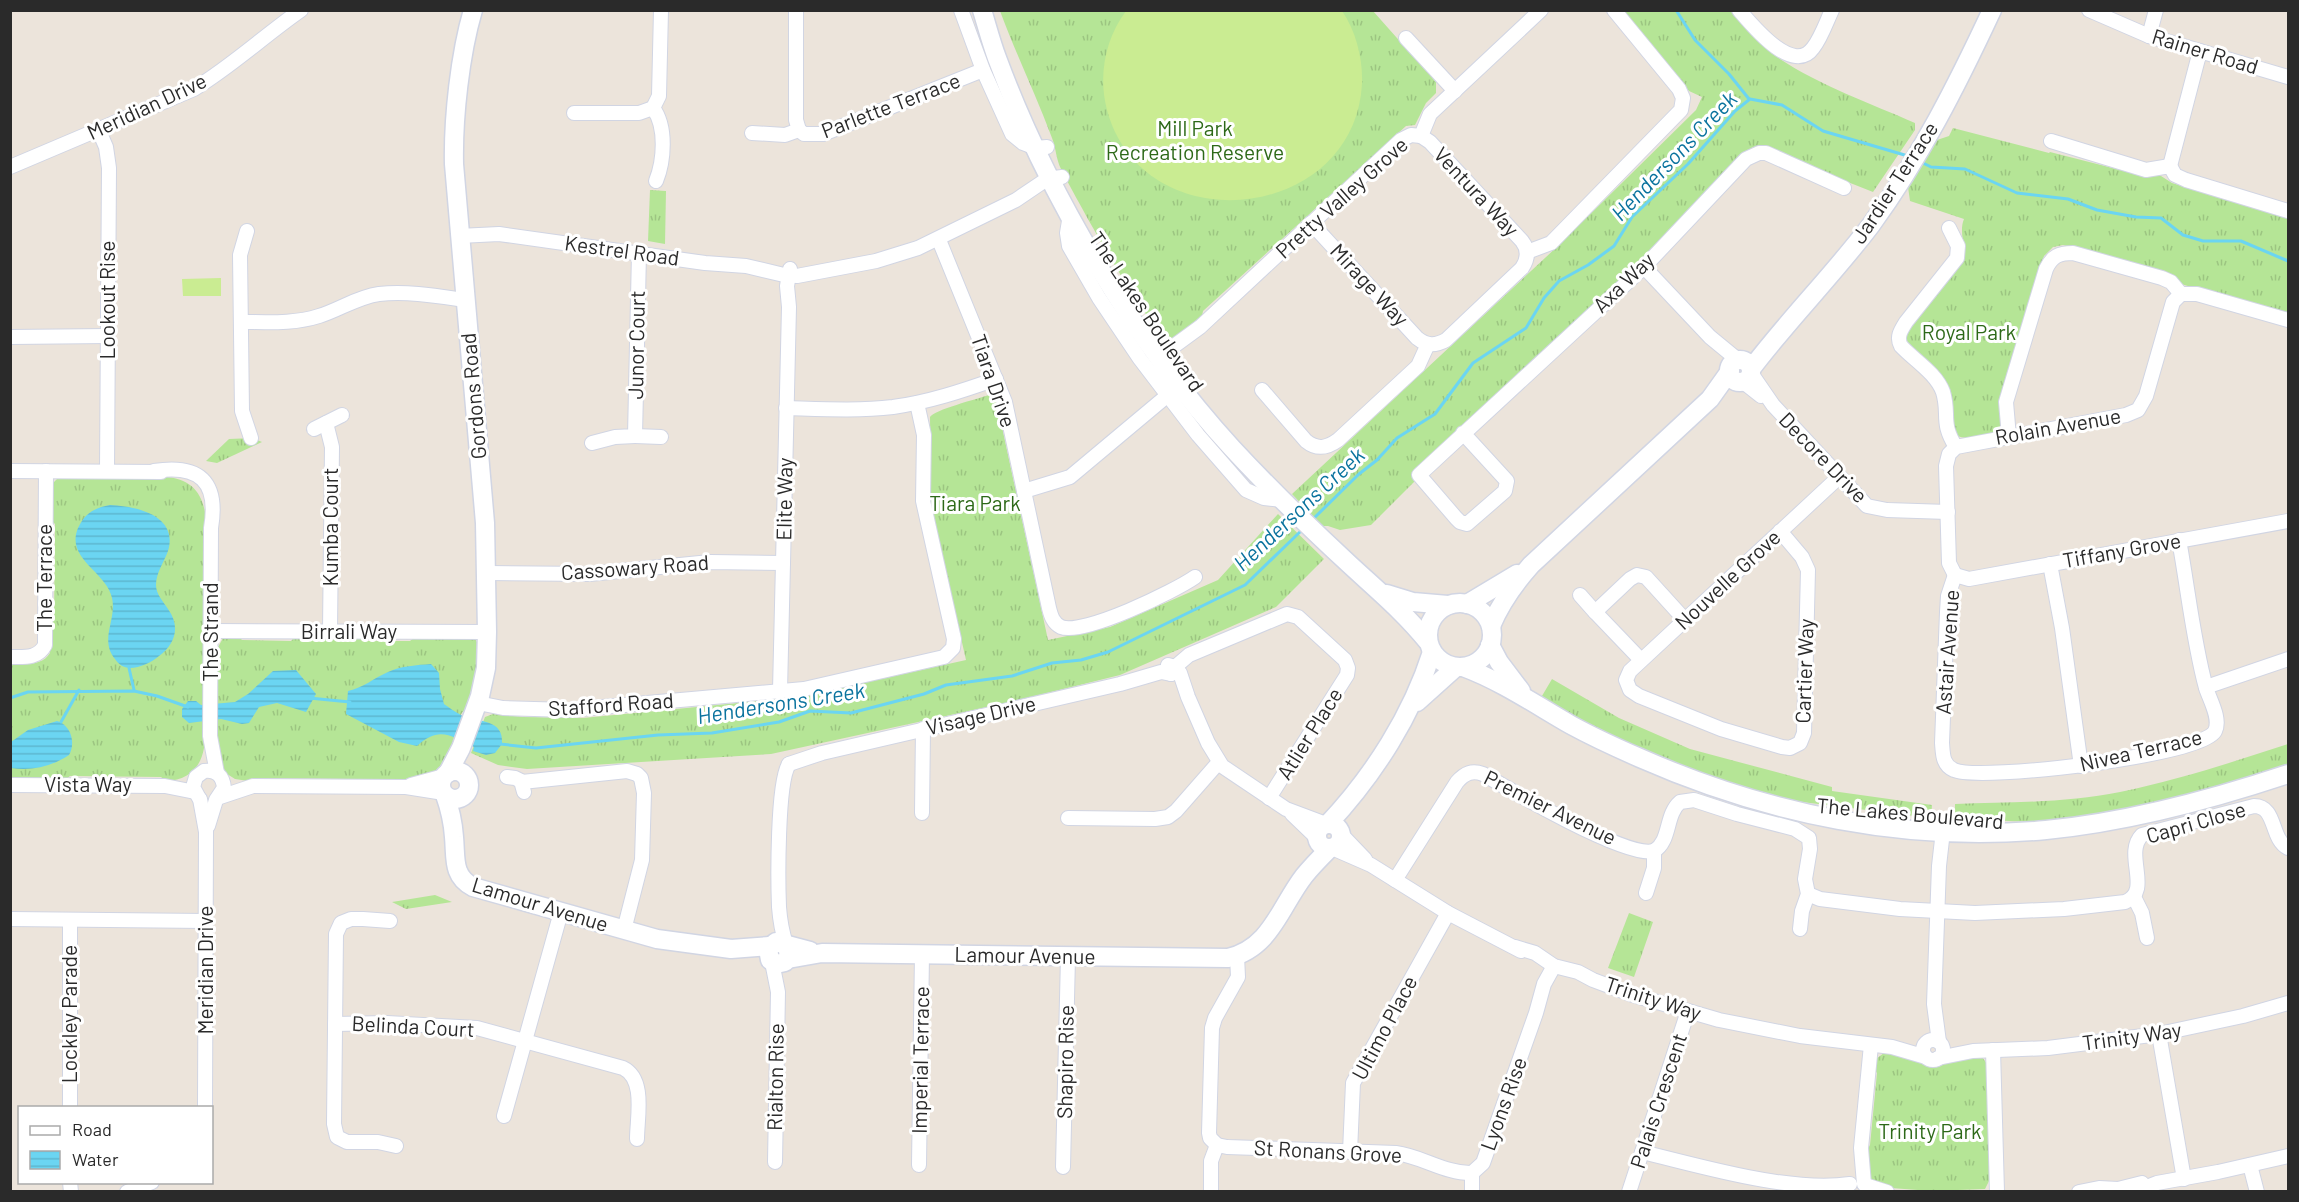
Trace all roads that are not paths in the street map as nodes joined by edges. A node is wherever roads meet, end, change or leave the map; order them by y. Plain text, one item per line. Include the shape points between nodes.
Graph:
1 (293, 10) edge
2 (301, 10) edge
3 (461, 10) edge
4 (473, 10) edge
5 (661, 10) edge
6 (796, 10) edge
7 (961, 10) edge
8 (1541, 10) edge
9 (1614, 10) edge
10 (1739, 10) edge
11 (1832, 10) edge
12 (1992, 10) edge
13 (2089, 10) edge
14 (2156, 10) edge
15 (984, 17) edge
16 (273, 30) junction
17 (2149, 36) junction
18 (1406, 38) dead end
19 (465, 40) junction
20 (2200, 51) junction
21 (983, 70) junction
22 (2289, 77) edge
23 (1455, 91) junction
24 (653, 108) junction
25 (574, 113) dead end
26 (799, 130) junction
27 (99, 131) junction
28 (752, 134) dead end
29 (1421, 136) junction
30 (2051, 141) dead end
31 (1041, 147) junction
32 (2170, 166) junction
33 (10, 167) edge
34 (1056, 180) junction
35 (656, 182) dead end
36 (1844, 188) dead end
37 (2289, 211) edge
38 (1070, 215) junction
39 (1311, 223) junction
40 (1949, 228) dead end
41 (247, 231) dead end
42 (459, 232) junction
43 (939, 240) junction
44 (1527, 252) junction
45 (639, 253) junction
46 (1644, 267) junction
47 (790, 274) junction
48 (2181, 294) junction
49 (465, 295) junction
50 (2289, 320) edge
51 (241, 322) junction
52 (108, 336) junction
53 (10, 337) edge
54 (1428, 344) junction
55 (1164, 354) junction
56 (1740, 370) junction
57 (996, 379) junction
58 (1262, 390) dead end
59 (1168, 395) junction
60 (917, 403) junction
61 (786, 408) junction
62 (342, 415) dead end
63 (1463, 433) junction
64 (635, 436) junction
65 (2009, 436) junction
66 (661, 437) dead end
67 (251, 438) dead end
68 (592, 444) dead end
69 (1956, 447) junction
70 (10, 471) edge
71 (46, 471) junction
72 (107, 471) junction
73 (1839, 477) junction
74 (1024, 491) junction
75 (1283, 500) junction
76 (1948, 512) junction
77 (2289, 521) edge
78 (1780, 531) junction
79 (2179, 540) junction
80 (783, 563) junction
81 (2050, 564) junction
82 (1531, 565) junction
83 (487, 573) junction
84 (1195, 575) dead end
85 (1955, 575) junction
86 (1379, 591) junction
87 (1580, 595) dead end
88 (1467, 604) junction
89 (1448, 605) junction
90 (1595, 612) junction
91 (1685, 620) junction
92 (1491, 626) junction
93 (211, 631) junction
94 (330, 632) junction
95 (487, 633) junction
96 (1490, 645) junction
97 (1430, 647) junction
98 (10, 657) edge
99 (2289, 659) edge
100 (1641, 660) junction
101 (1460, 667) junction
102 (1348, 668) joint
103 (1173, 670) junction
104 (2206, 687) junction
105 (1629, 688) joint
106 (780, 692) junction
107 (478, 703) junction
108 (1533, 703) junction
109 (1411, 708) junction
110 (210, 729) junction
111 (924, 729) junction
112 (786, 761) joint
113 (1219, 762) junction
114 (1945, 763) joint
115 (2081, 766) junction
116 (2289, 774) edge
117 (198, 775) junction
118 (220, 776) junction
119 (507, 777) dead end
120 (449, 782) junction
121 (10, 785) edge
122 (165, 786) junction
123 (253, 786) junction
124 (197, 796) junction
125 (218, 798) junction
126 (1269, 798) junction
127 (922, 813) dead end
128 (1068, 818) dead end
129 (1940, 826) junction
130 (206, 832) junction
131 (1329, 836) junction
132 (455, 839) junction
133 (2289, 848) edge
134 (1654, 851) junction
135 (1395, 880) junction
136 (1646, 893) dead end
137 (1808, 894) junction
138 (2134, 897) junction
139 (561, 912) junction
140 (1937, 912) junction
141 (1448, 913) junction
142 (10, 920) edge
143 (70, 920) junction
144 (206, 921) junction
145 (390, 921) dead end
146 (1800, 929) dead end
147 (624, 930) junction
148 (2147, 938) dead end
149 (778, 953) junction
150 (922, 954) junction
151 (1068, 957) junction
152 (1232, 957) junction
153 (1552, 971) junction
154 (2289, 1003) edge
155 (1688, 1011) junction
156 (335, 1024) junction
157 (2159, 1034) junction
158 (525, 1041) junction
159 (1871, 1046) junction
160 (1933, 1048) junction
161 (1993, 1050) junction
162 (70, 1106) edge
163 (205, 1106) edge
164 (504, 1116) dead end
165 (637, 1139) dead end
166 (1217, 1145) junction
167 (396, 1146) dead end
168 (1350, 1152) junction
169 (1642, 1152) junction
170 (2289, 1156) edge
171 (775, 1162) dead end
172 (919, 1165) dead end
173 (2250, 1165) junction
174 (1063, 1167) dead end
175 (1472, 1173) junction
176 (2184, 1179) junction
177 (2157, 1183) junction
178 (146, 1184) edge
179 (1811, 1186) junction
180 (1857, 1186) edge
181 (127, 1191) edge
182 (1211, 1191) edge
183 (1472, 1191) edge
184 (1629, 1191) edge
185 (1827, 1191) edge
186 (1887, 1191) edge
187 (1997, 1191) edge
188 (2079, 1191) edge
189 (2118, 1191) edge
190 (2134, 1191) edge
191 (2257, 1191) edge

1 - 16 street, Meridian Drive
2 - 16 street, Meridian Drive
3 - 19 street, Gordons Road
4 - 19 street, Gordons Road
5 - 24 street via 659,96
6 - 26 street, Parlette Terrace via 795,111
7 - 21 street
8 - 23 street, Pretty Valley Grove
9 - 44 street via 1679,89 1681,110 1551,243
10 - 11 street via 1765,40 1793,56 1803,56 1812,50
12 - 56 street, Jardier Terrace via 1961,78 1906,174 1852,249 1773,339
13 - 17 street, Rainer Road
14 - 17 street
15 - 31 street, The Lakes Boulevard
16 - 27 street, Meridian Drive via 194,88
17 - 20 street, Rainer Road
18 - 23 street
19 - 42 street, Gordons Road via 453,150
20 - 22 street, Rainer Road
20 - 32 street
21 - 26 street, Parlette Terrace via 823,134 808,136
21 - 31 street via 1012,134 1023,143
23 - 29 street, Pretty Valley Grove via 1430,114
24 - 25 street via 639,113
24 - 35 street via 662,127
26 - 28 street, Parlette Terrace via 784,135
27 - 33 street, Meridian Drive
27 - 52 street, Lookout Rise via 109,168
29 - 39 street, Pretty Valley Grove via 1401,140
29 - 44 street, Ventura Way via 1522,241
30 - 32 street via 2146,170
31 - 34 street, The Lakes Boulevard
32 - 37 street via 2175,175 2186,180
34 - 38 street, The Lakes Boulevard
34 - 43 street, Kestrel Road
34 - 55 street, The Lakes Boulevard
36 - 46 street, Axa Way via 1766,153 1754,155 1707,198
38 - 55 street, The Lakes Boulevard via 1114,288
38 - 59 street, The Lakes Boulevard via 1067,241 1074,256 1120,330
39 - 54 street, Mirage Way via 1417,338
39 - 55 street, Pretty Valley Grove via 1200,327
40 - 69 street via 1958,246 1957,258 1906,322 1899,339 1941,389 1946,428
41 - 51 street via 240,255
42 - 45 street, Kestrel Road
42 - 49 street, Gordons Road
43 - 47 street, Kestrel Road via 897,256
43 - 57 street, Tiara Drive
44 - 54 street via 1525,265 1446,340
45 - 47 street, Kestrel Road
45 - 64 street, Junor Court
46 - 56 street, Decore Drive
46 - 63 street, Axa Way
47 - 61 street, Elite Way
48 - 50 street via 2197,294
48 - 65 street, Rolain Avenue via 2173,302 2146,396 2138,410
48 - 65 street via 2162,278 2073,253 2053,256 2008,395
49 - 51 street via 378,294 307,319
49 - 83 street, Gordons Road
51 - 67 street via 239,422
52 - 53 street
52 - 72 street, Lookout Rise
54 - 58 street via 1418,366 1326,447 1315,447 1306,441
55 - 75 street, The Lakes Boulevard
56 - 73 street, Decore Drive
56 - 82 street, Jardier Terrace
57 - 60 street
57 - 74 street, Tiara Drive via 1007,410
59 - 74 street via 1070,477
59 - 75 street, The Lakes Boulevard via 1246,490 1264,498
60 - 61 street via 876,408
60 - 106 street, Stafford Road via 924,435 923,501 953,648 938,659
61 - 80 street, Elite Way
62 - 94 street, Kumba Court via 320,426 332,447
63 - 63 street, Axa Way via 1419,475 1464,524 1505,491 1507,481
64 - 66 street
64 - 68 street
65 - 69 street, Rolain Avenue
69 - 76 street, Astair Avenue via 1946,466
70 - 71 street, The Strand
71 - 72 street, The Strand
71 - 98 street, The Terrace via 45,645 35,656
72 - 93 street, The Strand via 154,471 184,476 201,489 207,500 211,528
73 - 76 street, Decore Drive via 1872,508
73 - 78 street, Nouvelle Grove
74 - 84 street, Tiara Drive via 1049,608 1059,626 1071,628 1114,617 1174,591
75 - 86 street, The Lakes Boulevard
76 - 85 street, Astair Avenue via 1949,563
77 - 79 street, Tiffany Grove
78 - 91 street, Nouvelle Grove
78 - 105 street, Cartier Way via 1808,570 1804,733 1800,743 1782,747 1738,734 1669,709
79 - 81 street, Tiffany Grove
79 - 104 street, Nivea Terrace
80 - 83 street, Cassowary Road via 710,562 590,574
80 - 106 street, Elite Way
81 - 85 street, Tiffany Grove via 1969,579
81 - 115 street
82 - 88 street, Jardier Terrace
82 - 92 street, Jardier Terrace via 1510,588
83 - 95 street, Gordons Road
85 - 114 street, Astair Avenue via 1947,612 1942,743
86 - 89 street, The Lakes Boulevard via 1413,602
86 - 97 street, The Lakes Boulevard via 1411,621
87 - 90 street
88 - 89 street
88 - 92 street via 1482,612
89 - 97 street via 1430,624
90 - 91 street via 1630,579 1640,575
90 - 100 street
91 - 100 street, Nouvelle Grove
92 - 96 street
93 - 94 street, Birrali Way
93 - 110 street, The Strand
94 - 95 street, Birrali Way
95 - 107 street, Gordons Road via 486,668
96 - 101 street via 1480,660
96 - 108 street, The Lakes Boulevard via 1513,682
97 - 101 street via 1447,665
97 - 109 street
99 - 104 street
100 - 105 street, Nouvelle Grove via 1628,674
101 - 108 street, The Lakes Boulevard via 1484,675
101 - 109 street
102 - 103 street, Visage Drive via 1345,660 1298,617 1287,614 1189,655
102 - 126 street, Atlier Place via 1345,679
103 - 111 street, Visage Drive
103 - 113 street
104 - 115 street, Nivea Terrace via 2217,722 2209,738 2146,755
106 - 107 street, Stafford Road via 583,710 516,709
107 - 120 street, Gordons Road
108 - 129 street, The Lakes Boulevard via 1641,759 1730,792
109 - 131 street
110 - 117 street, The Strand
110 - 118 street, The Strand
111 - 112 street, Visage Drive
111 - 127 street
112 - 149 street, Rialton Rise via 781,795
113 - 126 street via 1233,776
113 - 128 street via 1168,817
114 - 115 street, Nivea Terrace via 1953,770 1965,772
116 - 129 street, The Lakes Boulevard via 2171,809 2091,823
117 - 118 street via 209,771
117 - 122 street, Vista Way
117 - 124 street via 193,787
118 - 123 street
118 - 125 street via 224,788
119 - 147 street via 515,778 523,787 530,780 627,771 641,778 642,860
120 - 123 street via 406,787
120 - 132 street, Lamour Avenue
120 - 132 street, Lamour Avenue via 469,783
121 - 122 street, Vista Way
122 - 124 street, Vista Way
123 - 125 street
124 - 125 street via 208,801
124 - 130 street, Meridian Drive
125 - 130 street, Meridian Drive
126 - 131 street
129 - 140 street
130 - 144 street, Meridian Drive
131 - 135 street, Trinity Way
131 - 152 street via 1263,939 1254,948
132 - 139 street, Lamour Avenue via 456,868 467,884
133 - 138 street, Capri Close via 2281,844 2270,816 2259,806 2148,833 2135,845 2138,880
134 - 135 street, Premier Avenue via 1638,851 1613,841 1473,771 1457,782
134 - 136 street via 1654,868
134 - 137 street via 1663,843 1676,806 1694,800 1804,833 1810,842 1805,879
135 - 141 street, Trinity Way
137 - 140 street via 1820,899
137 - 146 street
138 - 140 street via 2125,902 2064,909
138 - 148 street, Capri Close via 2142,912
139 - 147 street, Lamour Avenue
139 - 158 street
140 - 160 street
141 - 153 street, Trinity Way via 1535,953
141 - 168 street, Ultimo Place via 1353,1083
142 - 143 street
143 - 144 street
143 - 162 street, Lockley Parade
144 - 163 street, Meridian Drive
145 - 156 street, Belinda Court via 351,919 338,928
147 - 149 street, Lamour Avenue via 677,943
149 - 150 street, Lamour Avenue
149 - 171 street, Rialton Rise
150 - 151 street, Lamour Avenue
150 - 172 street, Imperial Terrace
151 - 152 street, Lamour Avenue
151 - 174 street, Shapiro Rise
152 - 166 street via 1238,977 1215,1018 1211,1038 1208,1125 1210,1138
153 - 155 street, Trinity Way via 1578,972
153 - 175 street, Lyons Rise via 1550,986 1536,1014 1483,1162
154 - 157 street, Trinity Way
155 - 159 street, Trinity Way via 1770,1031
155 - 169 street, Palais Crescent
156 - 158 street, Belinda Court via 458,1026
156 - 167 street, Belinda Court via 337,1137 347,1142
157 - 161 street, Trinity Way
157 - 176 street
158 - 164 street
158 - 165 street, Belinda Court via 629,1071 637,1084
159 - 160 street, Trinity Way
159 - 180 street
160 - 161 street, Trinity Way
161 - 187 street
166 - 168 street, St Ronans Grove
166 - 182 street via 1212,1159
168 - 175 street, St Ronans Grove via 1406,1154
169 - 179 street
169 - 184 street, Palais Crescent
170 - 173 street
173 - 176 street
173 - 191 street
175 - 183 street, Lyons Rise
176 - 177 street
177 - 189 street via 2134,1184
177 - 190 street
178 - 181 street
179 - 180 street
179 - 185 street
180 - 186 street
188 - 189 street

